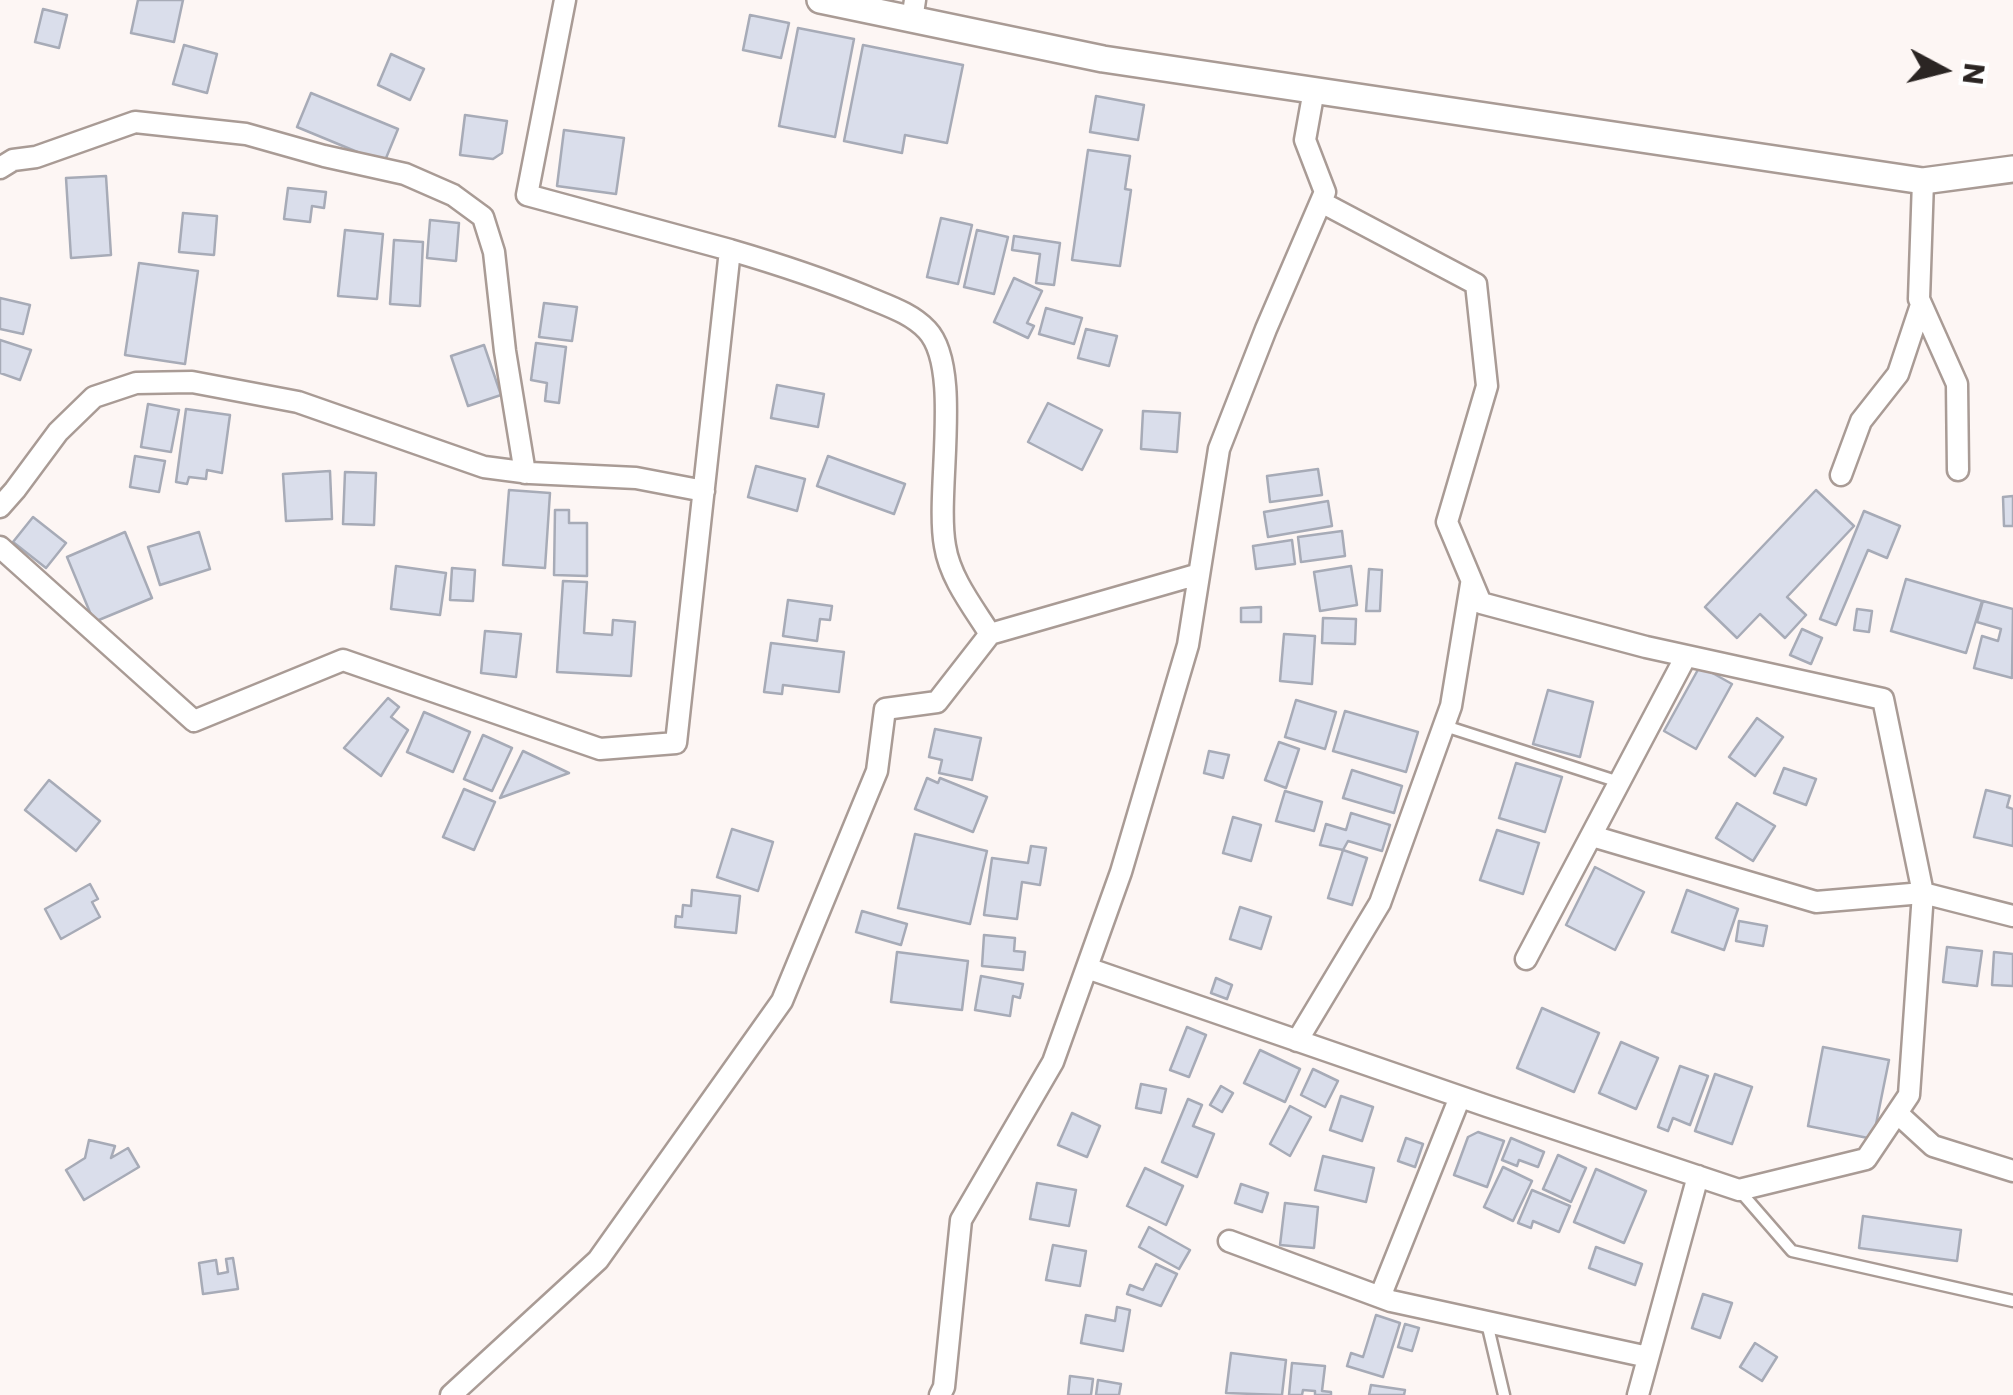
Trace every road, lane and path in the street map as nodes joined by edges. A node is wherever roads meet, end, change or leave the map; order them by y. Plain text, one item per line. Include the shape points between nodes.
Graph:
1 (566, 0) edge
2 (820, 0) edge
3 (913, 10) edge
4 (1314, 90) junction
5 (0, 168) edge
6 (2013, 168) edge
7 (1923, 181) junction
8 (1321, 202) junction
9 (730, 250) junction
10 (1921, 304) junction
11 (1958, 470) dead end
12 (525, 472) junction
13 (1842, 475) dead end
14 (704, 491) junction
15 (0, 507) edge
16 (0, 548) edge
17 (1199, 574) junction
18 (1472, 582) junction
19 (990, 634) junction
20 (1686, 656) junction
21 (1444, 726) junction
22 (1620, 782) junction
23 (1592, 836) junction
24 (1923, 893) junction
25 (2013, 916) edge
26 (1526, 959) dead end
27 (1087, 968) junction
28 (1297, 1040) junction
29 (1460, 1097) junction
30 (1897, 1112) junction
31 (2013, 1171) edge
32 (1698, 1176) junction
33 (1738, 1190) junction
34 (1229, 1241) dead end
35 (1380, 1297) junction
36 (2013, 1301) edge
37 (1486, 1322) junction
38 (1648, 1357) junction
39 (452, 1395) edge
40 (940, 1395) edge
41 (1504, 1395) edge
42 (1638, 1395) edge

1 - 9 street via 527,195
2 - 3 street
3 - 4 street via 1103,58
4 - 7 street
4 - 8 street via 1306,140 1325,192
5 - 12 street via 135,122 246,134 405,174 453,195 483,217 494,252
6 - 7 street
7 - 10 street
8 - 17 street via 1218,449
8 - 18 street via 1476,284 1488,386 1447,522
9 - 14 street
9 - 19 street via 808,272 902,311 929,331 944,366 946,551
10 - 11 street via 1957,384
10 - 13 street via 1898,374 1861,422
12 - 14 street via 636,478
12 - 15 street via 484,467 298,402 192,382 136,383 94,397
14 - 16 street via 676,744 600,749 343,660 194,720
17 - 19 street
17 - 27 street via 1188,644
18 - 20 street via 1480,602
18 - 21 street
19 - 39 street via 937,702 885,709 877,772 782,1001 598,1260
20 - 22 street
20 - 24 street via 1882,699
21 - 22 lane
21 - 28 street via 1380,903
22 - 23 street
23 - 24 street via 1816,902
23 - 26 street
24 - 25 street
24 - 30 street via 1909,1095
27 - 28 street
27 - 40 street via 1054,1062 961,1220
28 - 29 street
29 - 32 street
29 - 35 street
30 - 31 street via 1934,1146
30 - 33 street via 1866,1158
32 - 33 street
32 - 38 street
33 - 36 lane via 1792,1251
34 - 35 street
35 - 37 street
37 - 38 street
37 - 41 lane
38 - 42 street

